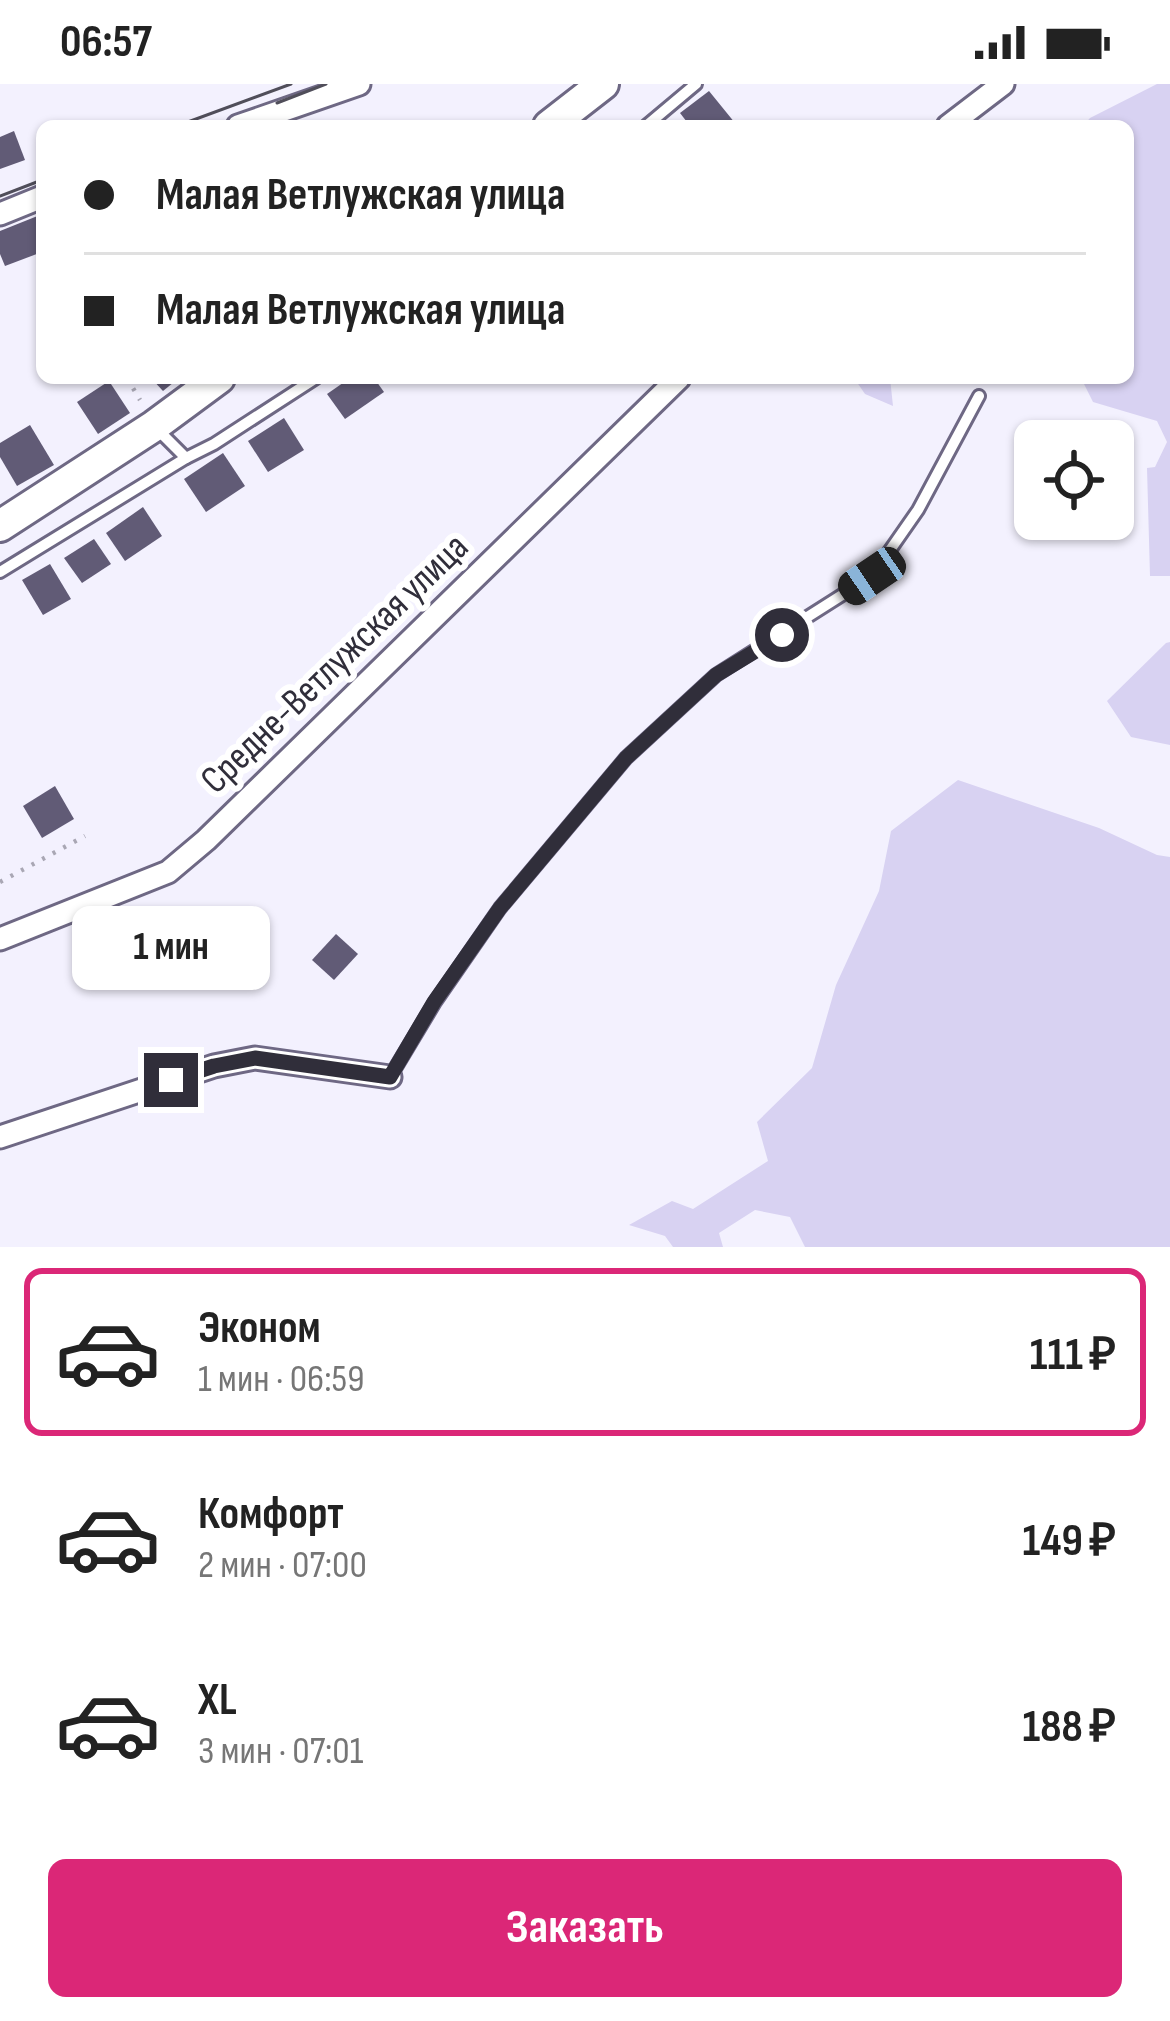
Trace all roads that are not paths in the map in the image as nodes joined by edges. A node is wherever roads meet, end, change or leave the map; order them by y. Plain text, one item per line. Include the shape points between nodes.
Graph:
1 (359, 84) edge
2 (603, 84) edge
3 (696, 84) edge
4 (1004, 84) edge
5 (255, 120) edge
6 (557, 120) edge
7 (653, 120) edge
8 (956, 120) edge
9 (36, 199) edge
10 (0, 214) edge
11 (211, 384) edge
12 (307, 384) edge
13 (674, 384) edge
14 (979, 396) dead end
15 (154, 426) junction
16 (186, 458) junction
17 (0, 526) edge
18 (0, 572) edge
19 (0, 939) edge
20 (390, 1077) joint
21 (0, 1137) edge

1 - 5 street
2 - 6 main road
3 - 7 lane
4 - 8 street
9 - 10 street
11 - 15 main road
12 - 16 lane
13 - 19 street, Средне-Ветлужская улица via 168,872
14 - 20 lane via 872,576 716,675 626,758 500,908
15 - 16 lane
15 - 17 main road
16 - 18 lane
20 - 21 street via 255,1058

